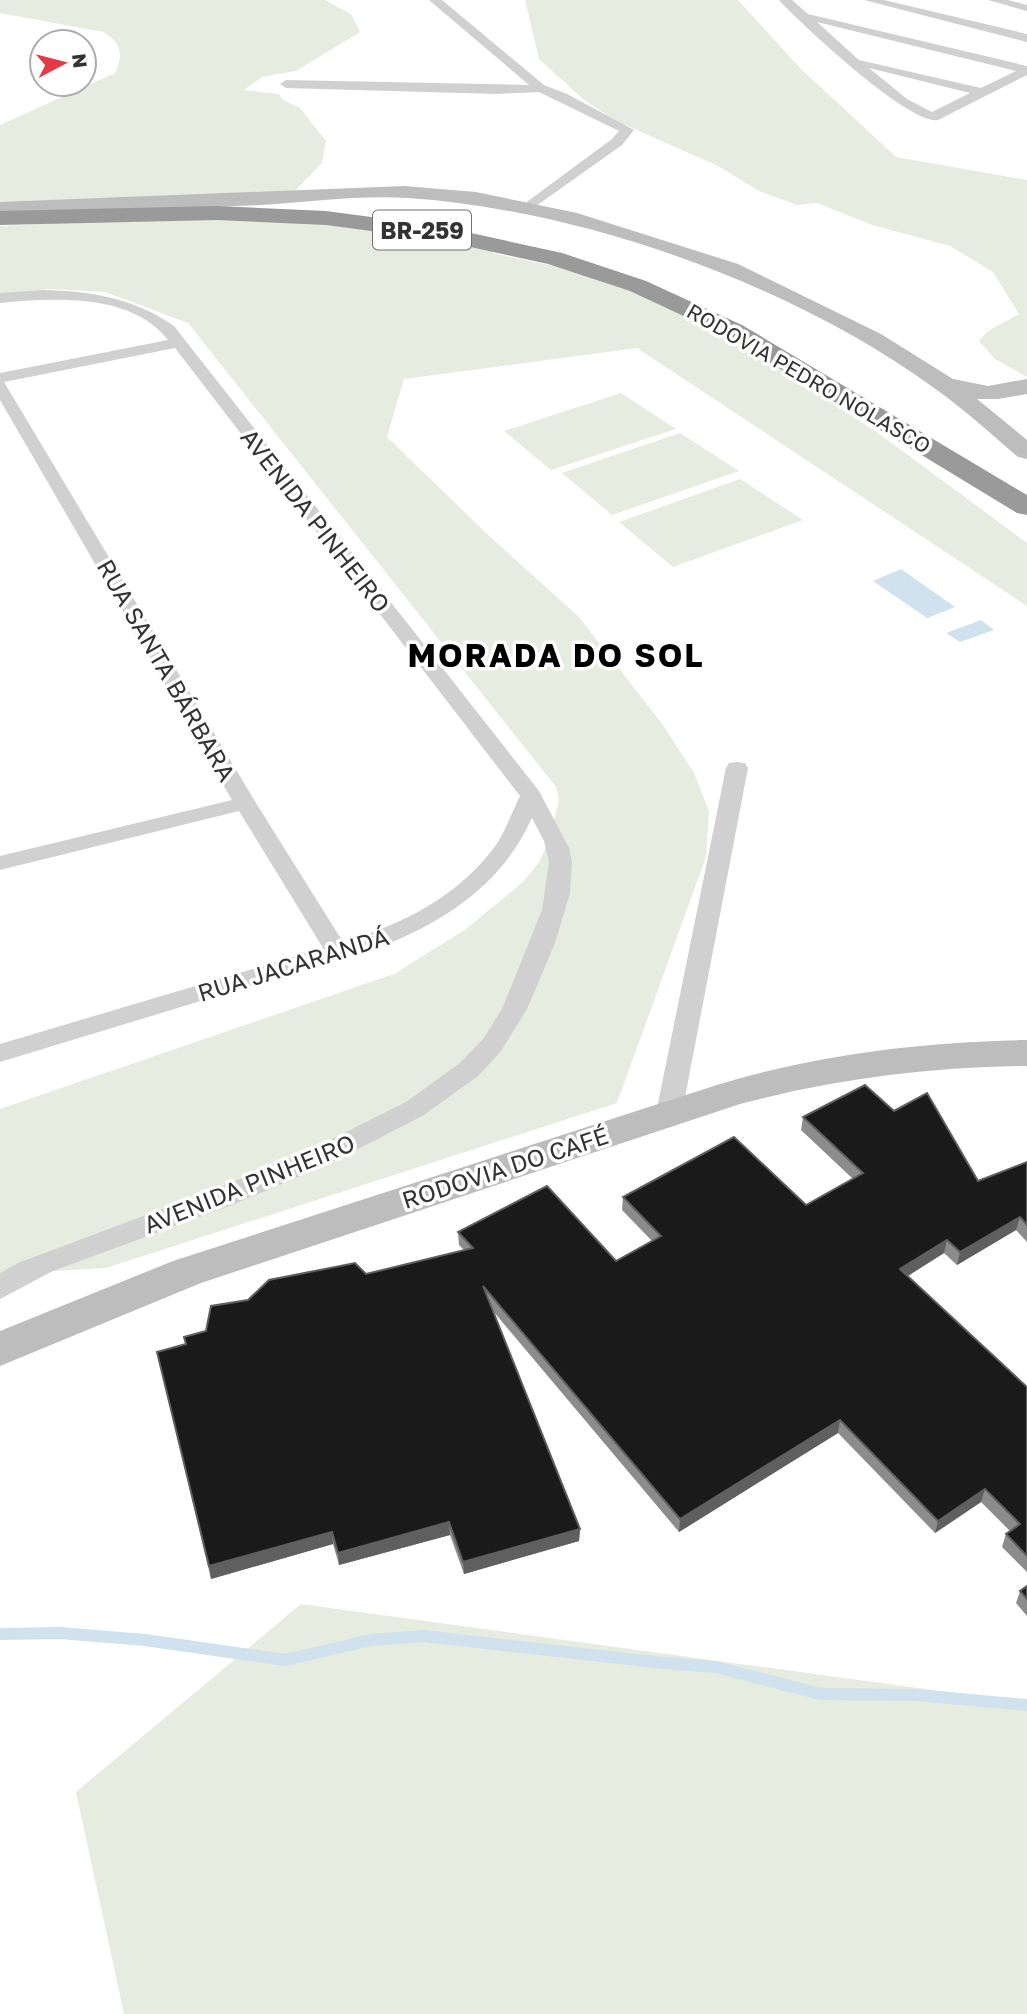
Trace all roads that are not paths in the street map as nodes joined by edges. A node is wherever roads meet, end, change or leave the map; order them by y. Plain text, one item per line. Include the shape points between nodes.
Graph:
1 (435, 0) edge
2 (785, 0) edge
3 (870, 0) edge
4 (994, 0) edge
5 (1027, 8) edge
6 (805, 15) junction
7 (1027, 38) edge
8 (858, 62) junction
9 (1027, 70) edge
10 (286, 84) dead end
11 (541, 88) junction
12 (980, 92) junction
13 (529, 207) junction
14 (0, 208) edge
15 (0, 218) edge
16 (0, 298) edge
17 (176, 343) junction
18 (0, 378) edge
19 (815, 378) junction
20 (943, 383) junction
21 (0, 386) edge
22 (1027, 386) edge
23 (1027, 422) edge
24 (1027, 436) edge
25 (1027, 452) edge
26 (966, 470) junction
27 (1027, 497) edge
28 (1027, 507) edge
29 (1027, 531) edge
30 (737, 768) dead end
31 (531, 796) junction
32 (245, 803) junction
33 (1, 861) edge
34 (337, 952) junction
35 (0, 1053) edge
36 (1027, 1053) edge
37 (669, 1113) junction
38 (0, 1288) edge
39 (0, 1349) edge

1 - 11 street
2 - 6 street
3 - 7 street
4 - 5 street
6 - 8 street
6 - 9 street
8 - 12 street
8 - 12 street via 919,114 933,117
9 - 12 street
10 - 11 street
11 - 13 street via 626,132
13 - 14 street via 404,192
13 - 20 street via 731,268 873,339
15 - 19 highway, RODOVIA PEDRO NOLASCO / BR-259 via 252,213 362,222 466,238 554,258 638,286 733,330
16 - 17 street, AVENIDA PINHEIRO via 54,295 114,302 152,317 168,329
17 - 18 street
17 - 31 street, AVENIDA PINHEIRO
19 - 26 highway, RODOVIA PEDRO NOLASCO / BR-259
19 - 29 highway
20 - 22 street via 990,393
20 - 25 street
21 - 32 street, RUA SANTA BÁRBARA
23 - 24 street
26 - 27 highway
26 - 28 highway, RODOVIA PEDRO NOLASCO / BR-259
30 - 37 street
31 - 34 street, RUA JACARANDÁ via 505,848 437,914
31 - 38 street, AVENIDA PINHEIRO via 559,851 552,914 519,1002 491,1046 455,1081 344,1147 262,1183 41,1265
32 - 33 street
32 - 34 street, RUA SANTA BÁRBARA
34 - 35 street, RUA JACARANDÁ
36 - 37 street, RODOVIA DO CAFÉ via 938,1056 825,1070
37 - 39 street, RODOVIA DO CAFÉ via 187,1272

